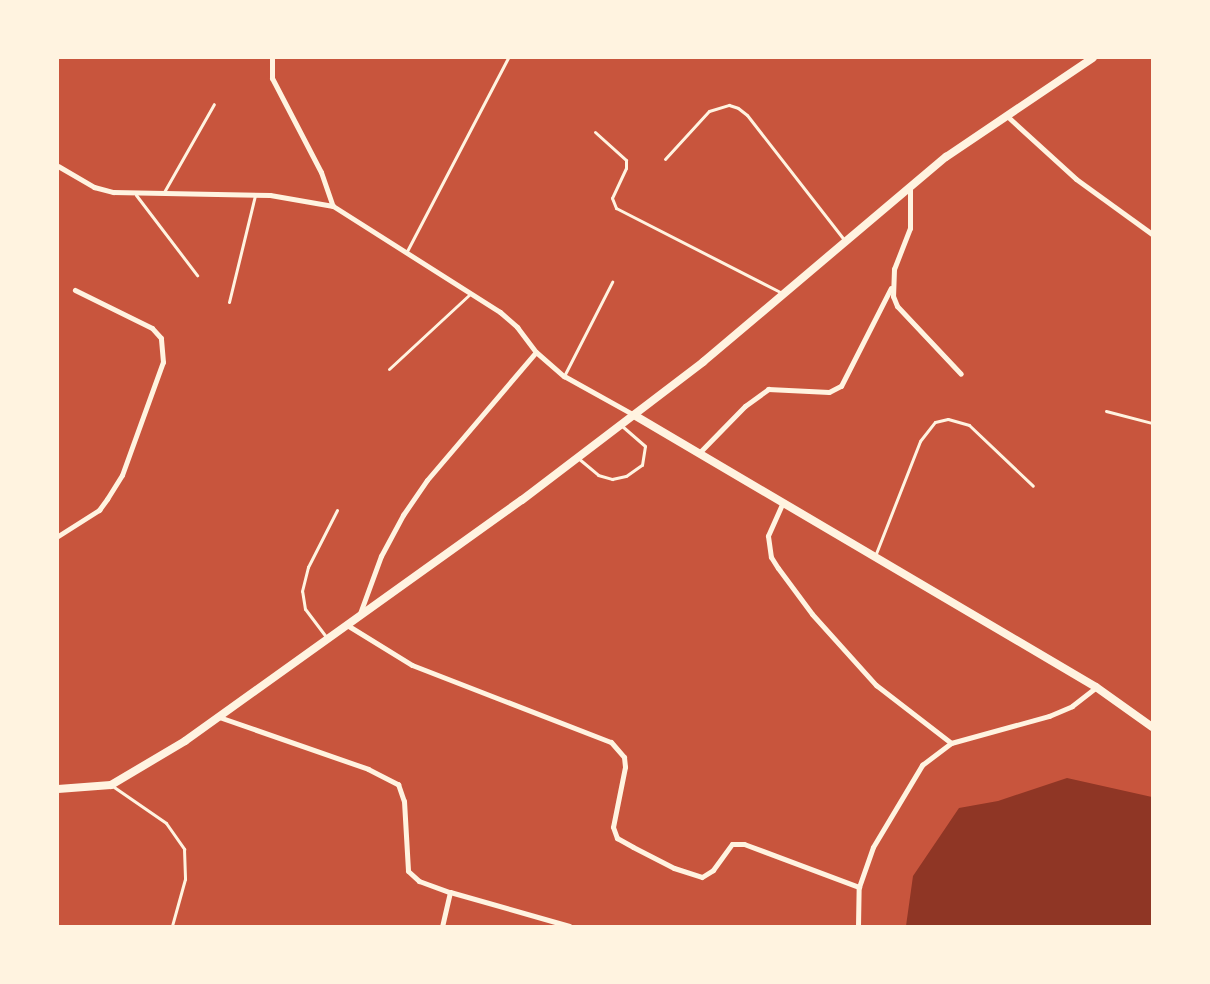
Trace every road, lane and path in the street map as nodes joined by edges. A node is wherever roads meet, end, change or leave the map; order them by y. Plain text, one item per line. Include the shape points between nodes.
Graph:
1 (272, 58) edge
2 (508, 58) edge
3 (1091, 58) edge
4 (214, 104) dead end
5 (1007, 116) junction
6 (595, 132) dead end
7 (665, 159) dead end
8 (58, 166) edge
9 (910, 187) junction
10 (136, 195) junction
11 (162, 195) junction
12 (255, 195) junction
13 (333, 206) junction
14 (1152, 234) edge
15 (845, 242) junction
16 (406, 253) junction
17 (197, 275) dead end
18 (612, 282) dead end
19 (891, 288) junction
20 (75, 290) dead end
21 (470, 294) junction
22 (784, 294) junction
23 (229, 302) dead end
24 (536, 352) junction
25 (389, 369) dead end
26 (961, 374) dead end
27 (564, 376) junction
28 (1106, 411) dead end
29 (634, 415) junction
30 (1152, 423) edge
31 (621, 425) junction
32 (699, 453) junction
33 (577, 458) junction
34 (1033, 486) dead end
35 (783, 502) junction
36 (337, 510) dead end
37 (58, 536) edge
38 (875, 557) junction
39 (359, 617) junction
40 (347, 625) junction
41 (328, 639) junction
42 (1096, 687) junction
43 (219, 717) junction
44 (1152, 727) edge
45 (951, 743) junction
46 (111, 785) junction
47 (58, 789) edge
48 (859, 887) junction
49 (450, 892) junction
50 (172, 926) edge
51 (442, 926) edge
52 (569, 926) edge
53 (858, 926) edge

1 - 13 street via 272,78 321,172
2 - 16 lane
3 - 5 street
4 - 11 lane
5 - 9 street via 946,157
5 - 14 street via 1076,179
6 - 22 lane via 626,160 626,168 612,198 616,208
7 - 15 lane via 709,111 729,105 738,108 747,115
8 - 10 street via 94,187
9 - 15 street
9 - 19 street via 910,228 894,269
10 - 11 street
10 - 17 lane
11 - 12 street
12 - 13 street
12 - 23 lane
13 - 16 street
15 - 22 street
16 - 21 street
18 - 27 lane
19 - 26 street via 897,306
19 - 32 street via 842,386 830,392 768,389 745,406
20 - 37 street via 152,328 161,338 163,362 122,475 99,510
21 - 24 street via 517,327
21 - 25 lane
22 - 29 street
24 - 27 street
24 - 39 street via 402,514 381,556
27 - 29 street
28 - 30 lane
29 - 31 street
29 - 32 street
31 - 33 street
31 - 33 lane via 645,446 642,465 626,476 612,479 598,475
32 - 35 street
33 - 39 street
34 - 38 lane via 969,425 948,419 935,422 920,441
35 - 38 street
35 - 45 street via 768,536 771,557 778,568 812,614 876,685
36 - 41 lane via 308,567 302,591 305,609
38 - 42 street
39 - 40 street
40 - 41 street
40 - 48 street via 412,665 611,742 624,757 625,767 613,827 617,838 674,868 702,877 713,870 732,844 744,844
41 - 43 street
42 - 44 street
42 - 45 street via 1072,706 1049,716
43 - 46 street
43 - 49 street via 368,769 398,784 404,801 408,871 419,881
45 - 48 street via 922,765 907,786 873,847
46 - 47 street
46 - 50 lane via 166,823 184,849 185,880
48 - 53 street
49 - 51 street
49 - 52 street

